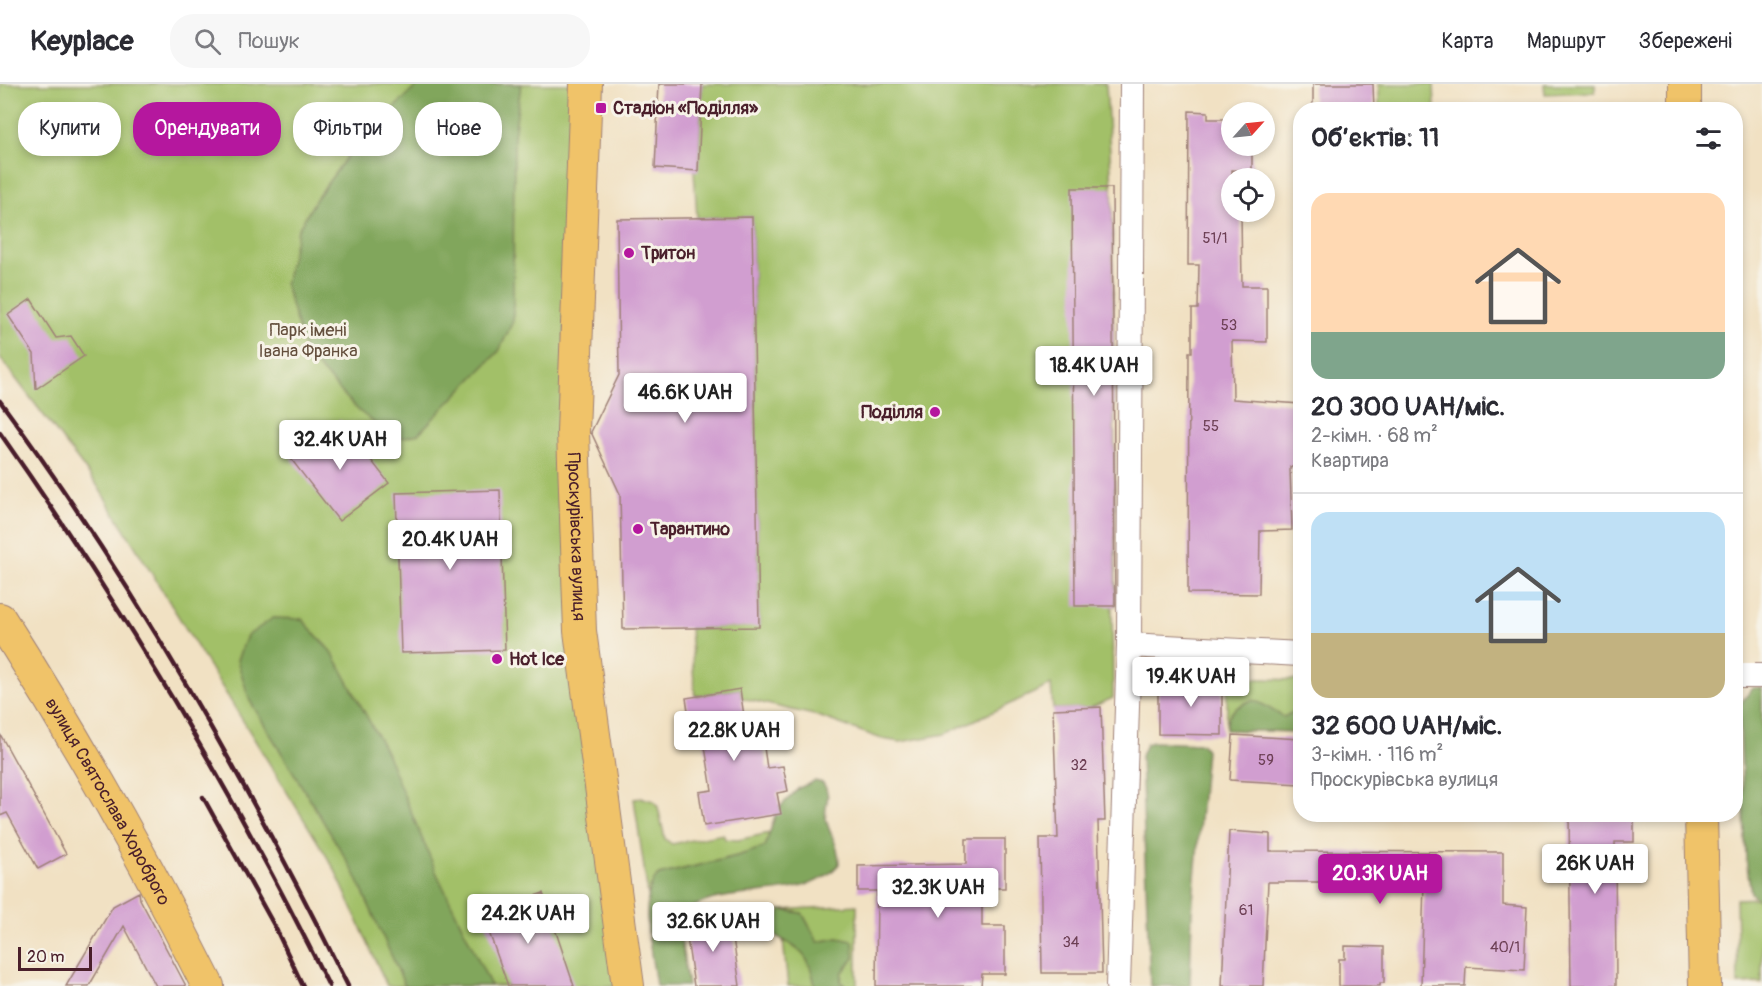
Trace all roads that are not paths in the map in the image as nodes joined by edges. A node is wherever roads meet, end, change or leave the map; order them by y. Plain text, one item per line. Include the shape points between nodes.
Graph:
1 (586, 84) edge
2 (1132, 84) edge
3 (1685, 84) edge
4 (1685, 102) edge
5 (0, 619) edge
6 (1129, 645) junction
7 (1293, 654) edge
8 (1743, 676) edge
9 (1762, 676) edge
10 (1701, 822) edge
11 (208, 986) edge
12 (628, 986) edge
13 (1118, 986) edge
14 (1705, 986) edge

1 - 12 main road, Проскурівська вулиця via 573,432 580,631
2 - 6 street
3 - 4 main road
5 - 11 main road, вулиця Святослава Хороброго via 54,703 123,824
6 - 7 street
6 - 13 street
8 - 9 street
10 - 14 main road

